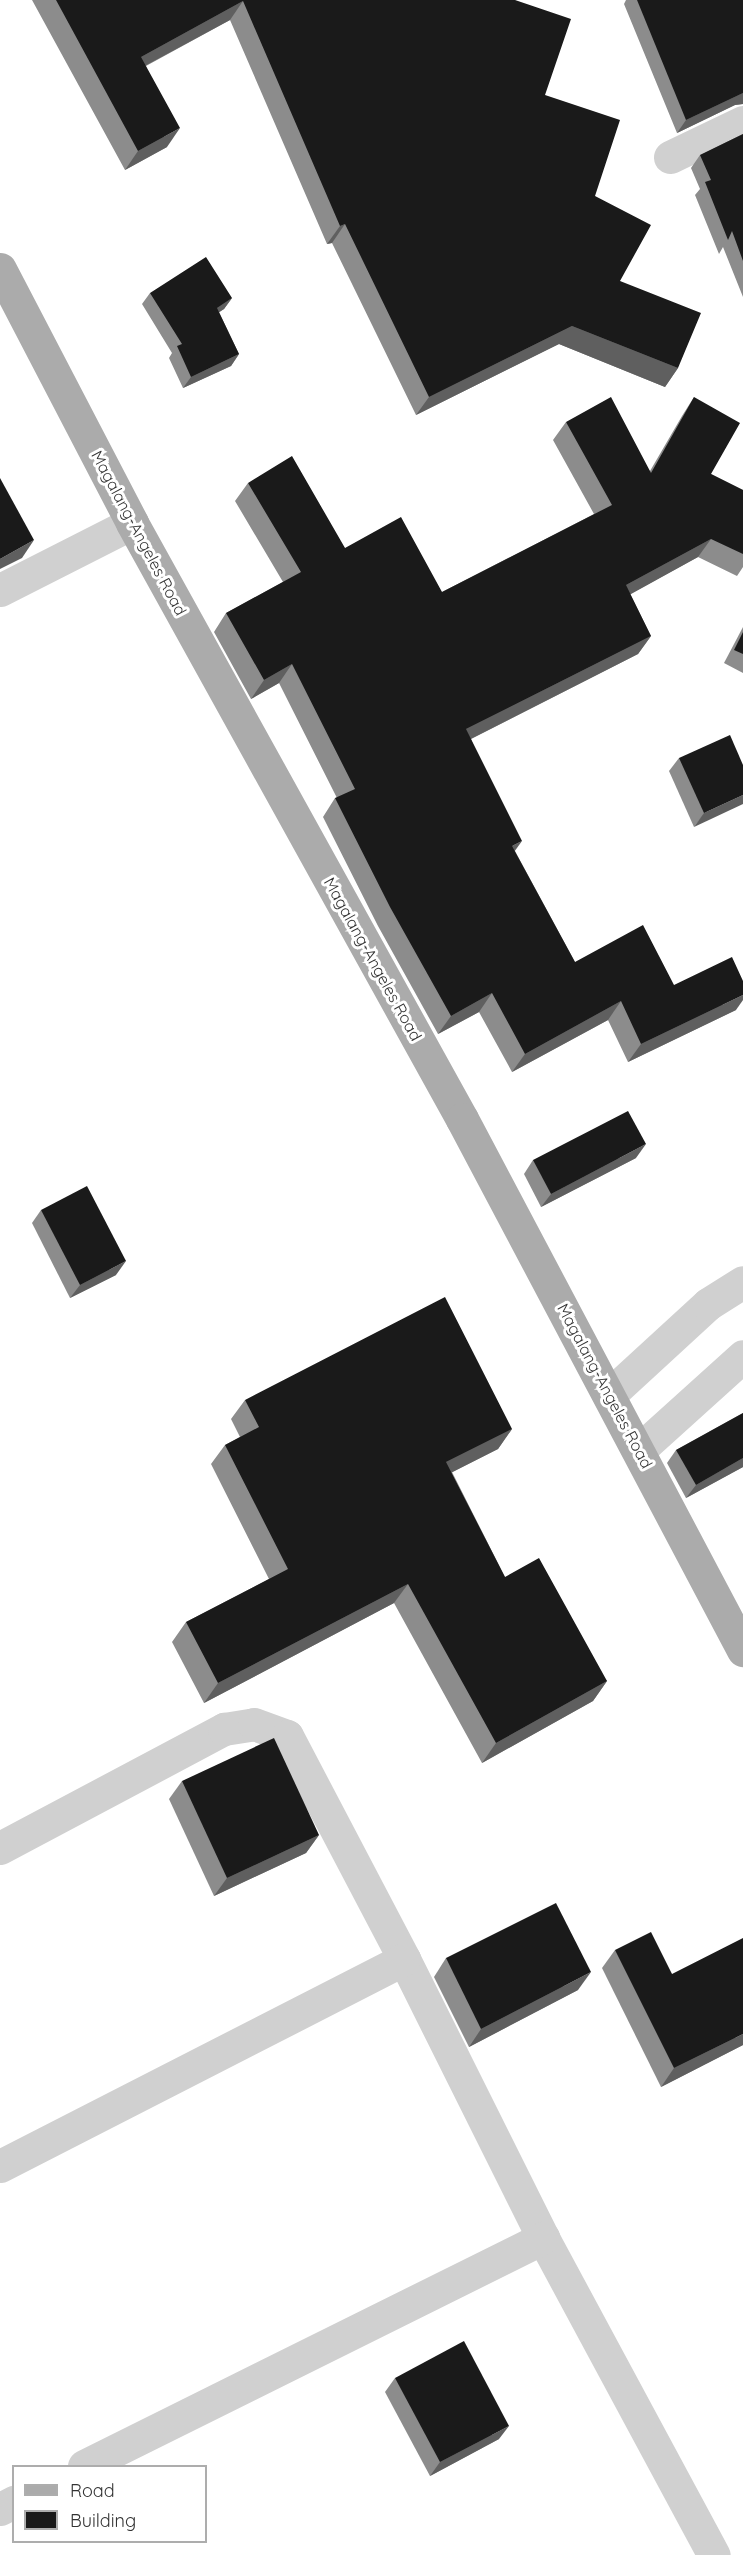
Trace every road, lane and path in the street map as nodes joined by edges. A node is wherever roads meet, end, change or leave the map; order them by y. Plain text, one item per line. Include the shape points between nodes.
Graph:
1 (743, 122) edge
2 (670, 157) dead end
3 (0, 269) edge
4 (132, 523) junction
5 (0, 590) edge
6 (743, 1282) edge
7 (743, 1356) edge
8 (609, 1395) junction
9 (639, 1450) junction
10 (743, 1650) edge
11 (0, 1848) edge
12 (404, 1959) junction
13 (0, 2166) edge
14 (543, 2238) junction
15 (86, 2465) edge
16 (714, 2555) edge

1 - 2 street
3 - 4 main road, Magalang-Angeles Road
4 - 5 street
4 - 8 main road, Magalang-Angeles Road via 453,1102
6 - 8 street via 708,1304
7 - 9 street
8 - 9 main road, Magalang-Angeles Road
9 - 10 main road, Magalang-Angeles Road
11 - 12 street via 224,1729 254,1724 287,1736
12 - 13 street
12 - 14 street
14 - 15 street
14 - 16 street

